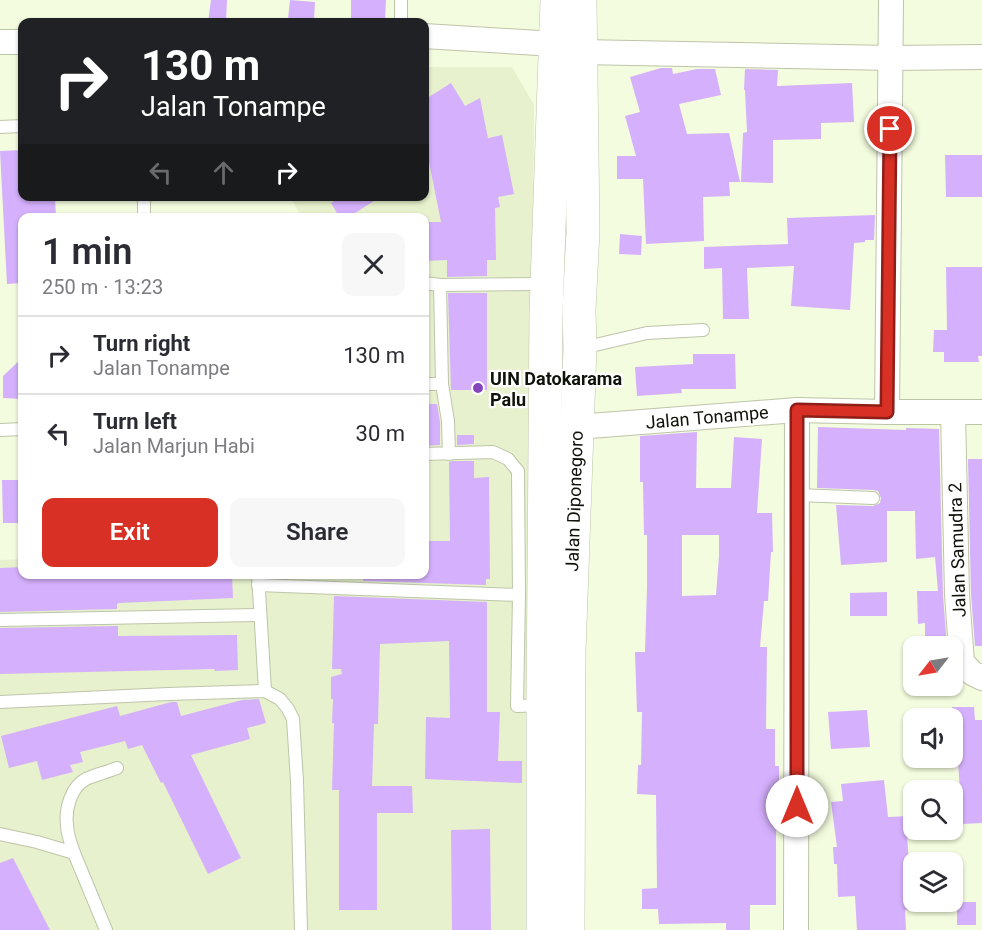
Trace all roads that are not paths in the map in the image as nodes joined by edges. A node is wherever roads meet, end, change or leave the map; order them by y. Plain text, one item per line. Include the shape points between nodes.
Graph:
1 (401, 0) edge
2 (557, 0) edge
3 (580, 0) edge
4 (891, 0) edge
5 (401, 18) edge
6 (429, 36) edge
7 (0, 42) edge
8 (18, 42) edge
9 (567, 48) junction
10 (982, 57) edge
11 (891, 58) junction
12 (18, 126) edge
13 (0, 127) edge
14 (429, 284) edge
15 (440, 285) junction
16 (547, 298) junction
17 (579, 310) junction
18 (703, 330) dead end
19 (580, 348) junction
20 (429, 384) edge
21 (442, 384) junction
22 (797, 410) junction
23 (887, 412) junction
24 (953, 412) junction
25 (982, 412) edge
26 (577, 427) junction
27 (18, 429) edge
28 (0, 430) edge
29 (429, 454) edge
30 (449, 454) junction
31 (798, 495) junction
32 (873, 498) dead end
33 (258, 580) edge
34 (519, 595) junction
35 (260, 615) junction
36 (0, 620) edge
37 (982, 678) edge
38 (265, 691) junction
39 (0, 702) edge
40 (543, 705) junction
41 (117, 768) dead end
42 (0, 834) edge
43 (74, 853) junction
44 (106, 930) edge
45 (301, 930) edge
46 (543, 930) edge
47 (567, 930) edge
48 (796, 930) edge

1 - 5 lane
2 - 9 highway, Jalan Diponegoro
3 - 9 highway, Jalan Diponegoro
4 - 11 street
6 - 9 street
7 - 8 street
9 - 11 street
9 - 16 highway, Jalan Diponegoro
9 - 17 highway, Jalan Diponegoro via 583,231
10 - 11 street
11 - 23 street
12 - 13 lane
14 - 15 lane
15 - 16 lane
15 - 21 lane
16 - 17 highway
16 - 40 highway, Jalan Diponegoro
17 - 19 highway, Jalan Diponegoro
18 - 19 lane via 646,333
19 - 26 highway, Jalan Diponegoro
20 - 21 lane
21 - 30 lane
22 - 23 street, Jalan Tonampe
22 - 26 street, Jalan Tonampe
22 - 31 street
23 - 24 street, Jalan Tonampe
24 - 25 street, Jalan Tonampe
24 - 37 street, Jalan Samudra 2 via 962,662
26 - 47 highway, Jalan Diponegoro via 569,652
27 - 28 lane
29 - 30 lane
30 - 34 lane via 493,452 508,459 518,471
31 - 32 lane
31 - 48 street
33 - 34 lane
33 - 35 lane
34 - 40 lane via 517,706
35 - 36 lane
35 - 38 lane
38 - 39 lane
38 - 45 lane via 280,699 293,719
40 - 46 highway, Jalan Diponegoro
41 - 43 lane via 76,787 66,827
42 - 43 lane
43 - 44 lane

